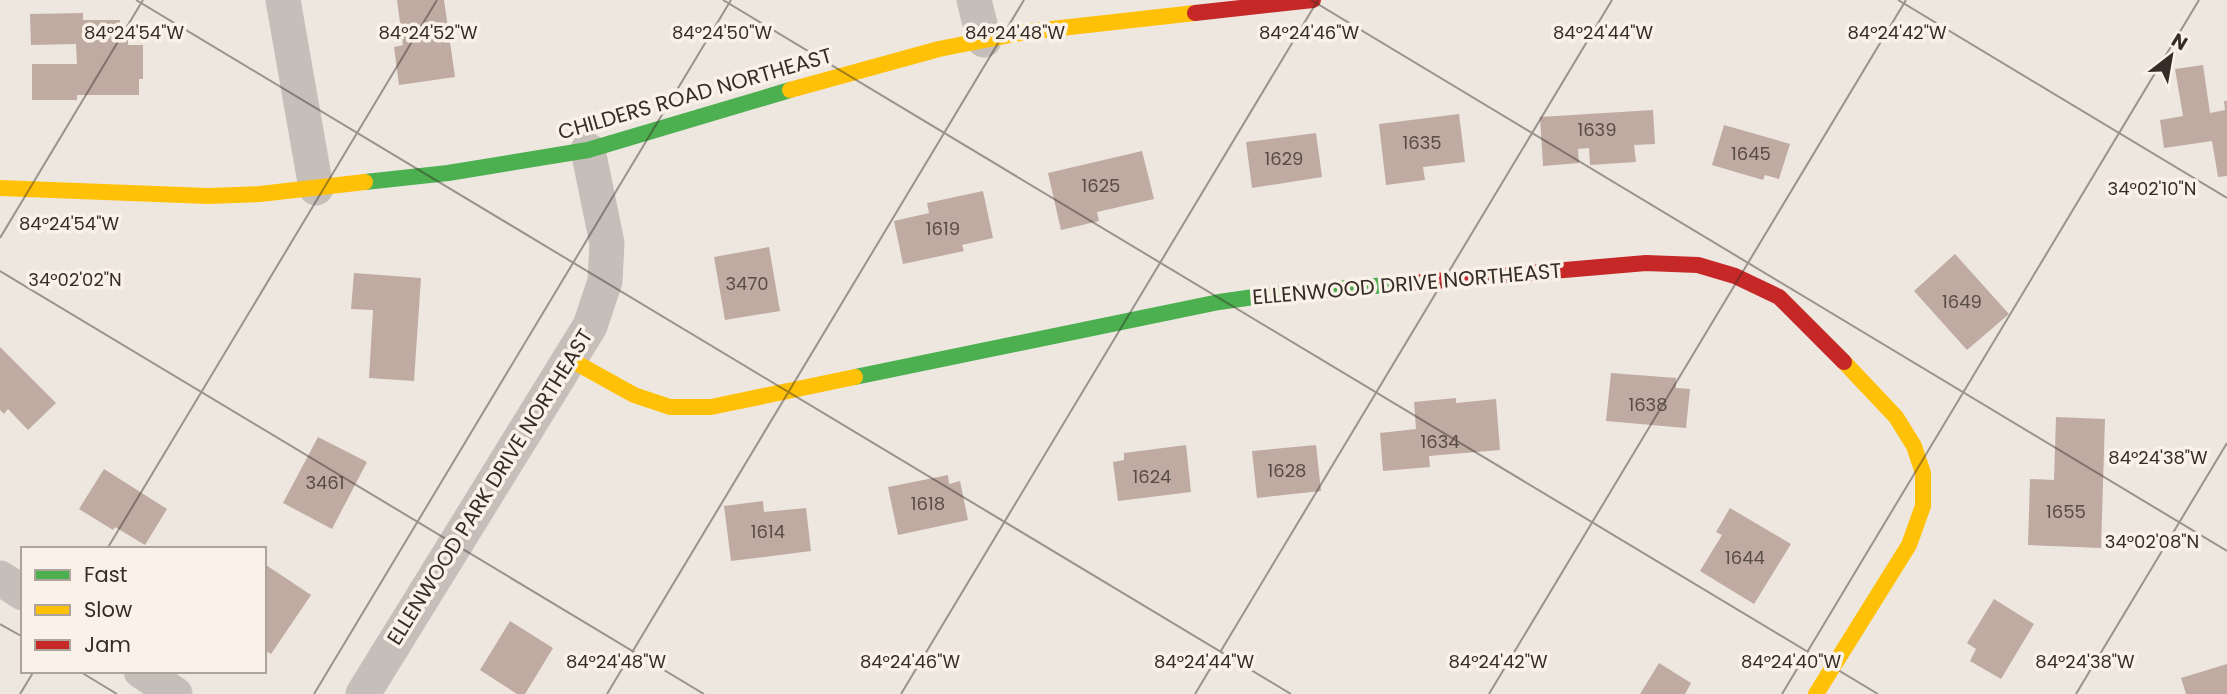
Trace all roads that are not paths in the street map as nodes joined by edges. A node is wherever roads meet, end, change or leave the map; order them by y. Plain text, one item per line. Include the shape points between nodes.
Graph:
1 (283, 0) edge
2 (974, 0) edge
3 (1313, 0) edge
4 (984, 40) junction
5 (588, 150) junction
6 (0, 188) edge
7 (316, 188) junction
8 (571, 360) junction
9 (0, 579) edge
10 (21, 592) edge
11 (144, 673) edge
12 (175, 694) edge
13 (363, 694) edge
14 (1816, 694) edge

1 - 7 street
2 - 4 street
3 - 4 street, CHILDERS ROAD NORTHEAST
4 - 5 street, CHILDERS ROAD NORTHEAST via 853,71
5 - 7 street, CHILDERS ROAD NORTHEAST
5 - 8 street, ELLENWOOD PARK DRIVE NORTHEAST via 607,243 605,281 590,326
6 - 7 street, CHILDERS ROAD NORTHEAST via 208,196
8 - 13 street, ELLENWOOD PARK DRIVE NORTHEAST
8 - 14 street, ELLENWOOD DRIVE NORTHEAST via 634,395 670,407 711,407 1219,302 1646,263 1698,264 1779,298 1896,417 1914,446 1923,473 1923,506 1909,545
9 - 10 street
11 - 12 street

